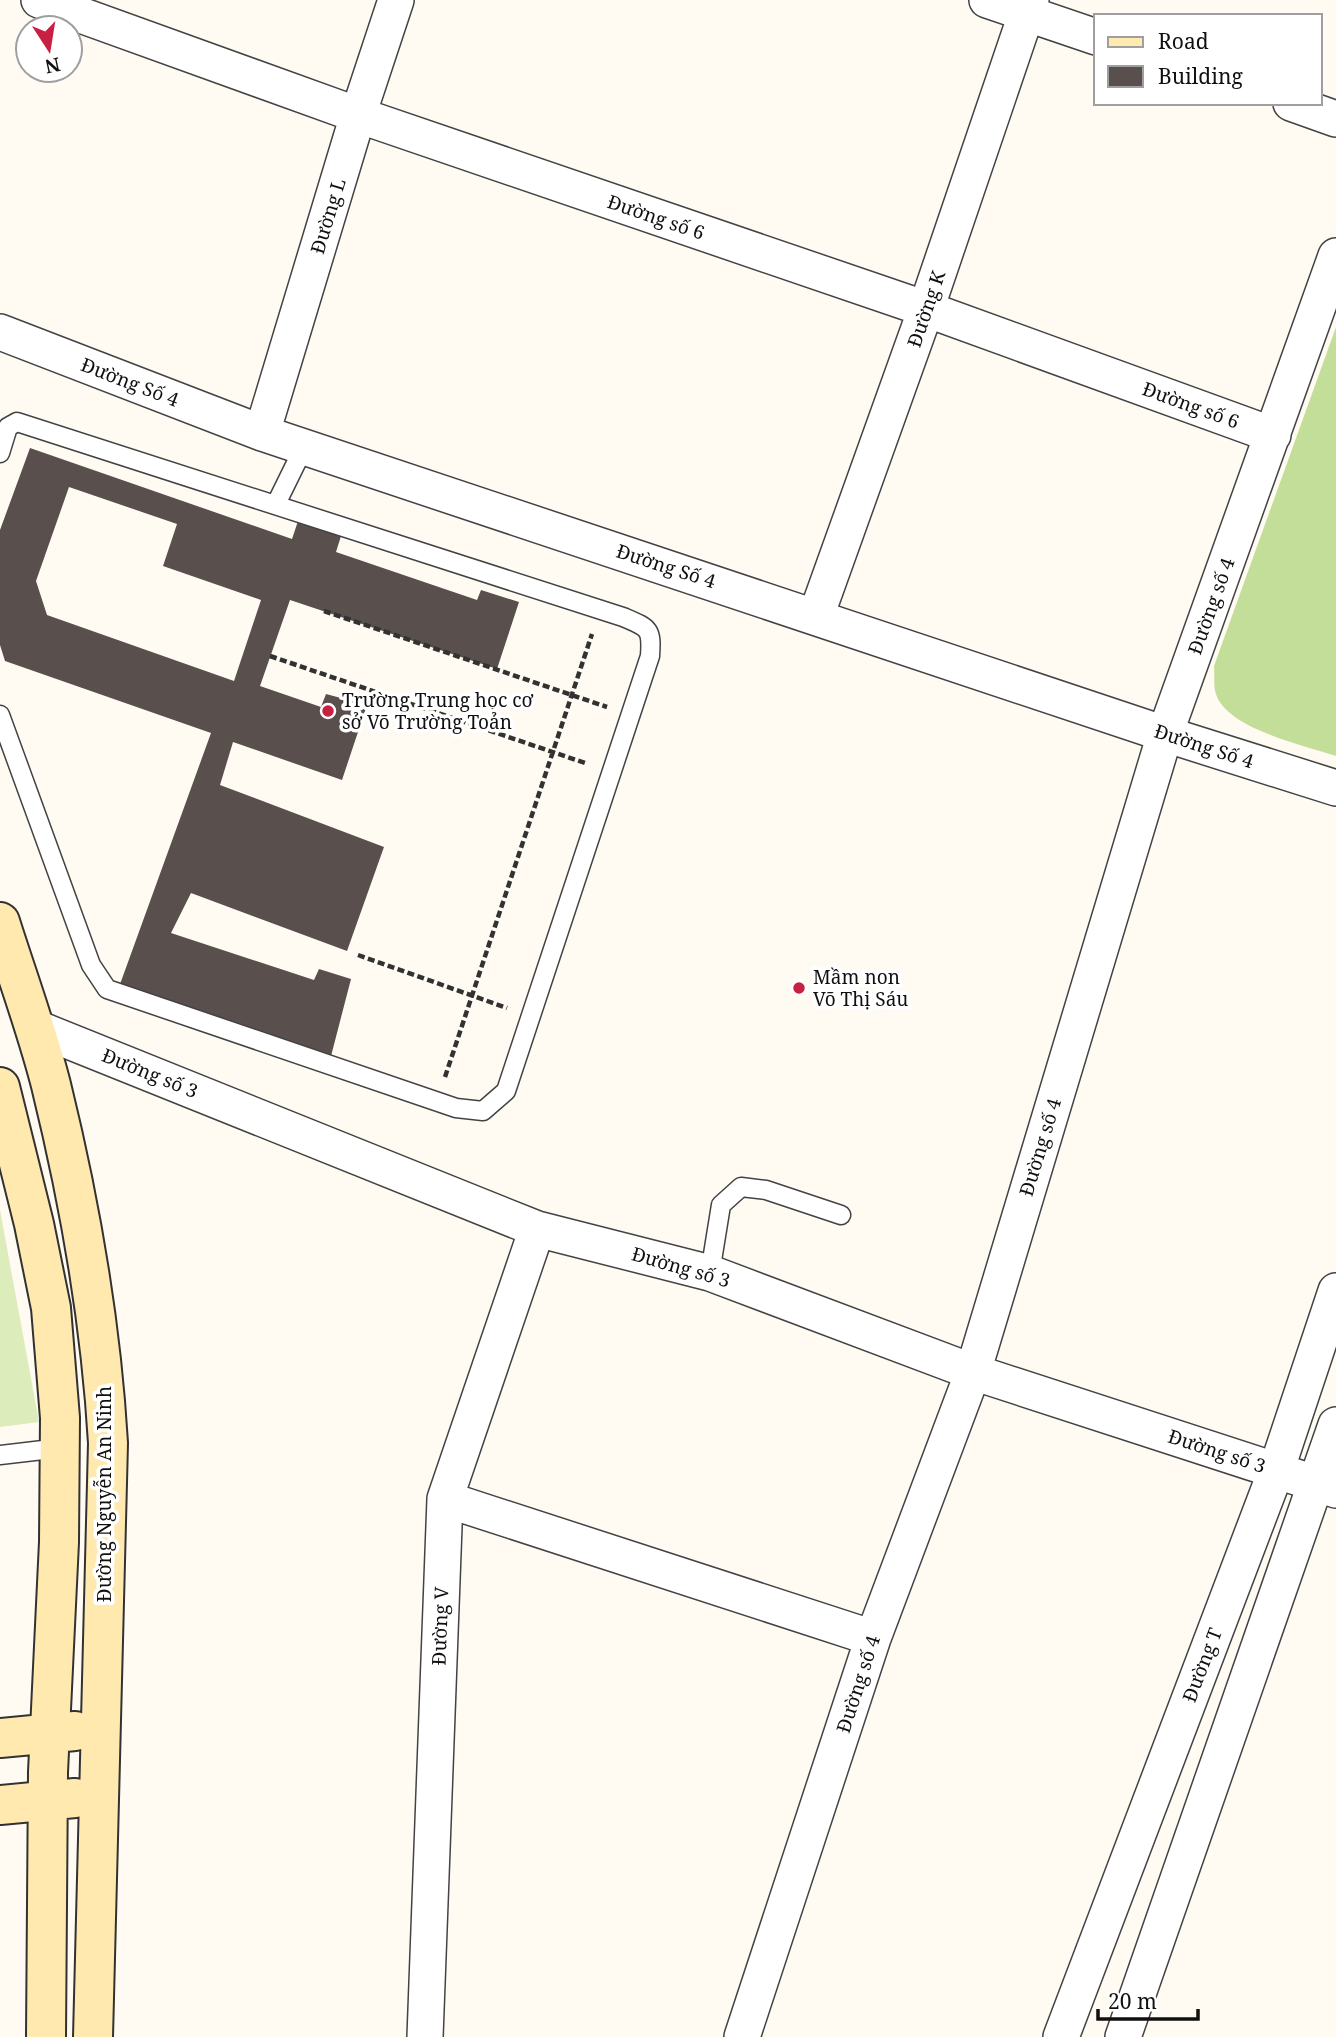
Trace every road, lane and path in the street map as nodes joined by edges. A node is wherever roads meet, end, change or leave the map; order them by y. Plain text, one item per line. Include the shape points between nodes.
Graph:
1 (39, 0) edge
2 (396, 0) edge
3 (987, 0) edge
4 (1029, 7) edge
5 (1094, 36) edge
6 (1297, 105) edge
7 (358, 115) junction
8 (1336, 119) edge
9 (1336, 256) edge
10 (926, 309) junction
11 (0, 332) edge
12 (262, 433) junction
13 (1273, 435) junction
14 (304, 447) junction
15 (0, 453) edge
16 (276, 504) junction
17 (601, 610) junction
18 (324, 611) dead end
19 (817, 616) junction
20 (270, 656) dead end
21 (572, 694) junction
22 (0, 715) edge
23 (630, 716) junction
24 (1165, 734) junction
25 (553, 752) junction
26 (612, 772) junction
27 (1336, 788) edge
28 (0, 922) edge
29 (358, 955) dead end
30 (472, 996) junction
31 (531, 1017) junction
32 (34, 1027) junction
33 (51, 1083) junction
34 (1, 1092) edge
35 (437, 1101) junction
36 (841, 1215) dead end
37 (537, 1229) junction
38 (710, 1273) junction
39 (1336, 1291) edge
40 (973, 1372) junction
41 (1336, 1425) edge
42 (60, 1448) junction
43 (0, 1455) edge
44 (1276, 1471) junction
45 (1326, 1487) edge
46 (445, 1499) junction
47 (873, 1638) junction
48 (100, 1728) junction
49 (50, 1733) junction
50 (0, 1738) edge
51 (98, 1796) junction
52 (48, 1800) junction
53 (0, 1805) edge
54 (46, 2037) edge
55 (93, 2037) edge
56 (425, 2037) edge
57 (742, 2037) edge
58 (1061, 2037) edge
59 (1123, 2037) edge

1 - 7 street, Đường số 6
2 - 7 street, Đường L
3 - 4 street
4 - 5 street
4 - 10 street, Đường K
6 - 8 street
7 - 10 street, Đường số 6
7 - 12 street, Đường L
9 - 13 street, Đường số 4
10 - 13 street, Đường số 6
10 - 19 street, Đường K
11 - 12 street, Đường Số 4
12 - 14 street, Đường Số 4
13 - 24 street, Đường số 4
14 - 16 lane
14 - 19 street, Đường Số 4
15 - 16 lane via 8,427 17,422
16 - 17 lane
17 - 21 path
17 - 23 lane via 646,627 651,636 650,656
18 - 21 path
19 - 24 street, Đường Số 4
20 - 25 path
21 - 23 path
21 - 25 path
22 - 35 lane via 91,965 107,989
23 - 26 lane
24 - 27 street, Đường Số 4
24 - 40 street, Đường số 4
25 - 26 path
25 - 30 path
26 - 31 lane
28 - 32 main road, Đường Nguyễn An Ninh
29 - 30 path
30 - 31 path
30 - 35 path
31 - 35 lane via 506,1091 495,1102 483,1111
32 - 33 main road, Đường Nguyễn An Ninh
32 - 37 street, Đường số 3
33 - 34 main road
33 - 48 main road, Đường Nguyễn An Ninh via 88,1254 105,1387
34 - 42 main road via 51,1308
36 - 38 lane via 766,1190 741,1188 721,1205
37 - 38 street, Đường số 3
37 - 46 street, Đường V
38 - 40 street, Đường số 3
39 - 44 street, Đường T
40 - 44 street, Đường số 3
40 - 47 street, Đường số 4
41 - 45 street
42 - 43 lane
42 - 49 main road
44 - 45 street, Đường số 3
44 - 58 street, Đường T
45 - 59 street
46 - 47 street
46 - 56 street, Đường V
47 - 57 street, Đường số 4
48 - 49 main road
48 - 51 main road, Đường Nguyễn An Ninh
49 - 50 main road
49 - 52 main road
51 - 52 main road
51 - 55 main road, Đường Nguyễn An Ninh
52 - 53 main road
52 - 54 main road

